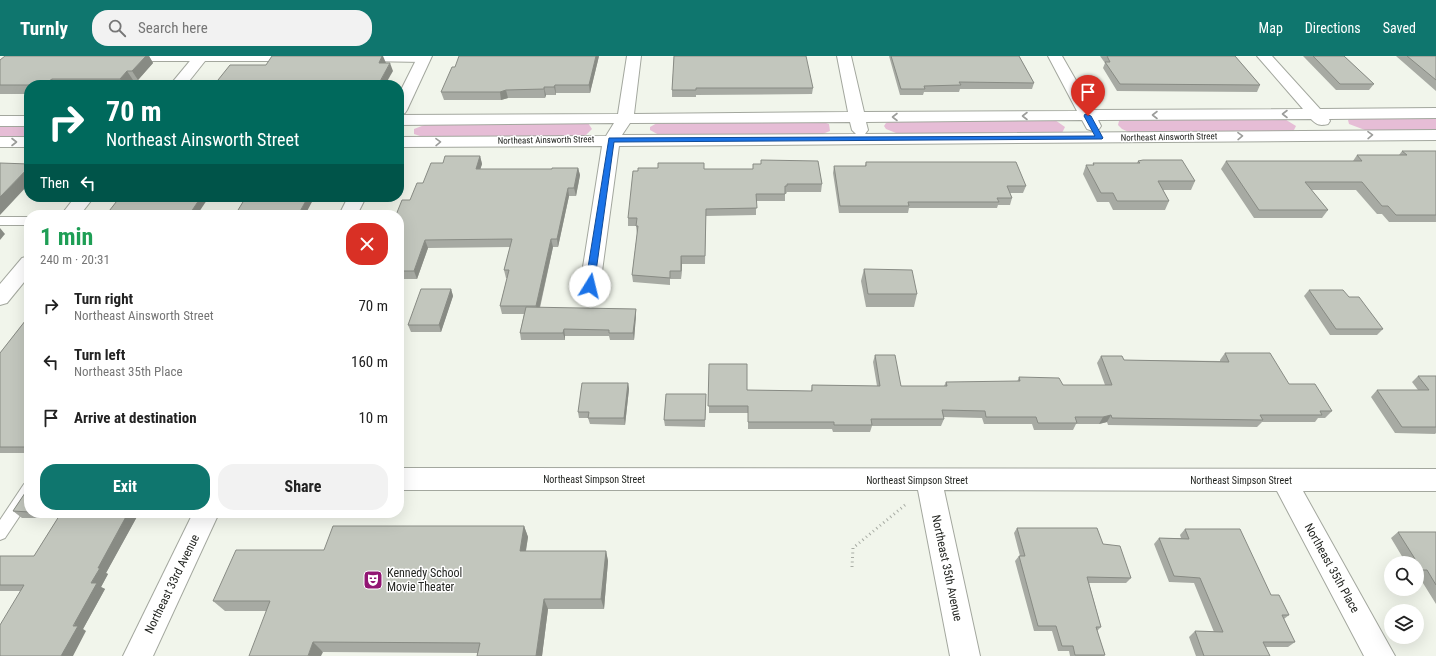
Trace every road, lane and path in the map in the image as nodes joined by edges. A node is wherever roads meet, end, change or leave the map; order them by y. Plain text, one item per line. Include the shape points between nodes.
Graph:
1 (634, 56) edge
2 (844, 56) edge
3 (1055, 56) edge
4 (1264, 56) edge
5 (201, 57) edge
6 (424, 57) edge
7 (124, 58) edge
8 (296, 58) edge
9 (360, 58) edge
10 (182, 80) edge
11 (404, 99) edge
12 (1436, 113) edge
13 (1316, 114) junction
14 (1088, 116) junction
15 (857, 118) junction
16 (625, 119) junction
17 (404, 120) edge
18 (0, 121) edge
19 (24, 121) edge
20 (1436, 135) edge
21 (1335, 136) junction
22 (1100, 138) junction
23 (861, 139) junction
24 (611, 140) junction
25 (0, 142) edge
26 (24, 142) edge
27 (404, 142) edge
28 (81, 202) edge
29 (74, 210) edge
30 (0, 221) edge
31 (24, 221) edge
32 (24, 269) edge
33 (590, 286) dead end
34 (0, 298) edge
35 (404, 479) edge
36 (928, 480) junction
37 (1284, 480) junction
38 (1436, 480) edge
39 (24, 497) edge
40 (905, 505) dead end
41 (204, 518) edge
42 (0, 533) edge
43 (852, 567) dead end
44 (138, 656) edge
45 (965, 656) edge
46 (1380, 656) edge

1 - 16 street
2 - 15 street
3 - 14 street
4 - 13 street
5 - 7 lane
5 - 8 lane
5 - 10 street
6 - 9 lane
6 - 11 street
12 - 13 street, Northeast Ainsworth Street
13 -> 14 street, Northeast Ainsworth Street
13 - 21 street
14 -> 15 street, Northeast Ainsworth Street
14 - 22 street
15 - 16 street, Northeast Ainsworth Street
15 - 23 street
16 - 17 street, Northeast Ainsworth Street
16 - 24 street
18 - 19 street
21 -> 20 street, Northeast Ainsworth Street
22 -> 21 street, Northeast Ainsworth Street
22 - 23 street, Northeast Ainsworth Street
23 - 24 street, Northeast Ainsworth Street
27 -> 24 street, Northeast Ainsworth Street
24 - 33 street
25 -> 26 street
28 - 29 street
30 - 31 lane
32 - 34 street
35 - 36 street, Northeast Simpson Street
36 - 37 street, Northeast Simpson Street
36 - 45 street, Northeast 35th Avenue
37 - 38 street, Northeast Simpson Street
37 - 46 street, Northeast 35th Place
39 - 42 lane
40 - 43 path via 853,548
41 - 44 street, Northeast 33rd Avenue

